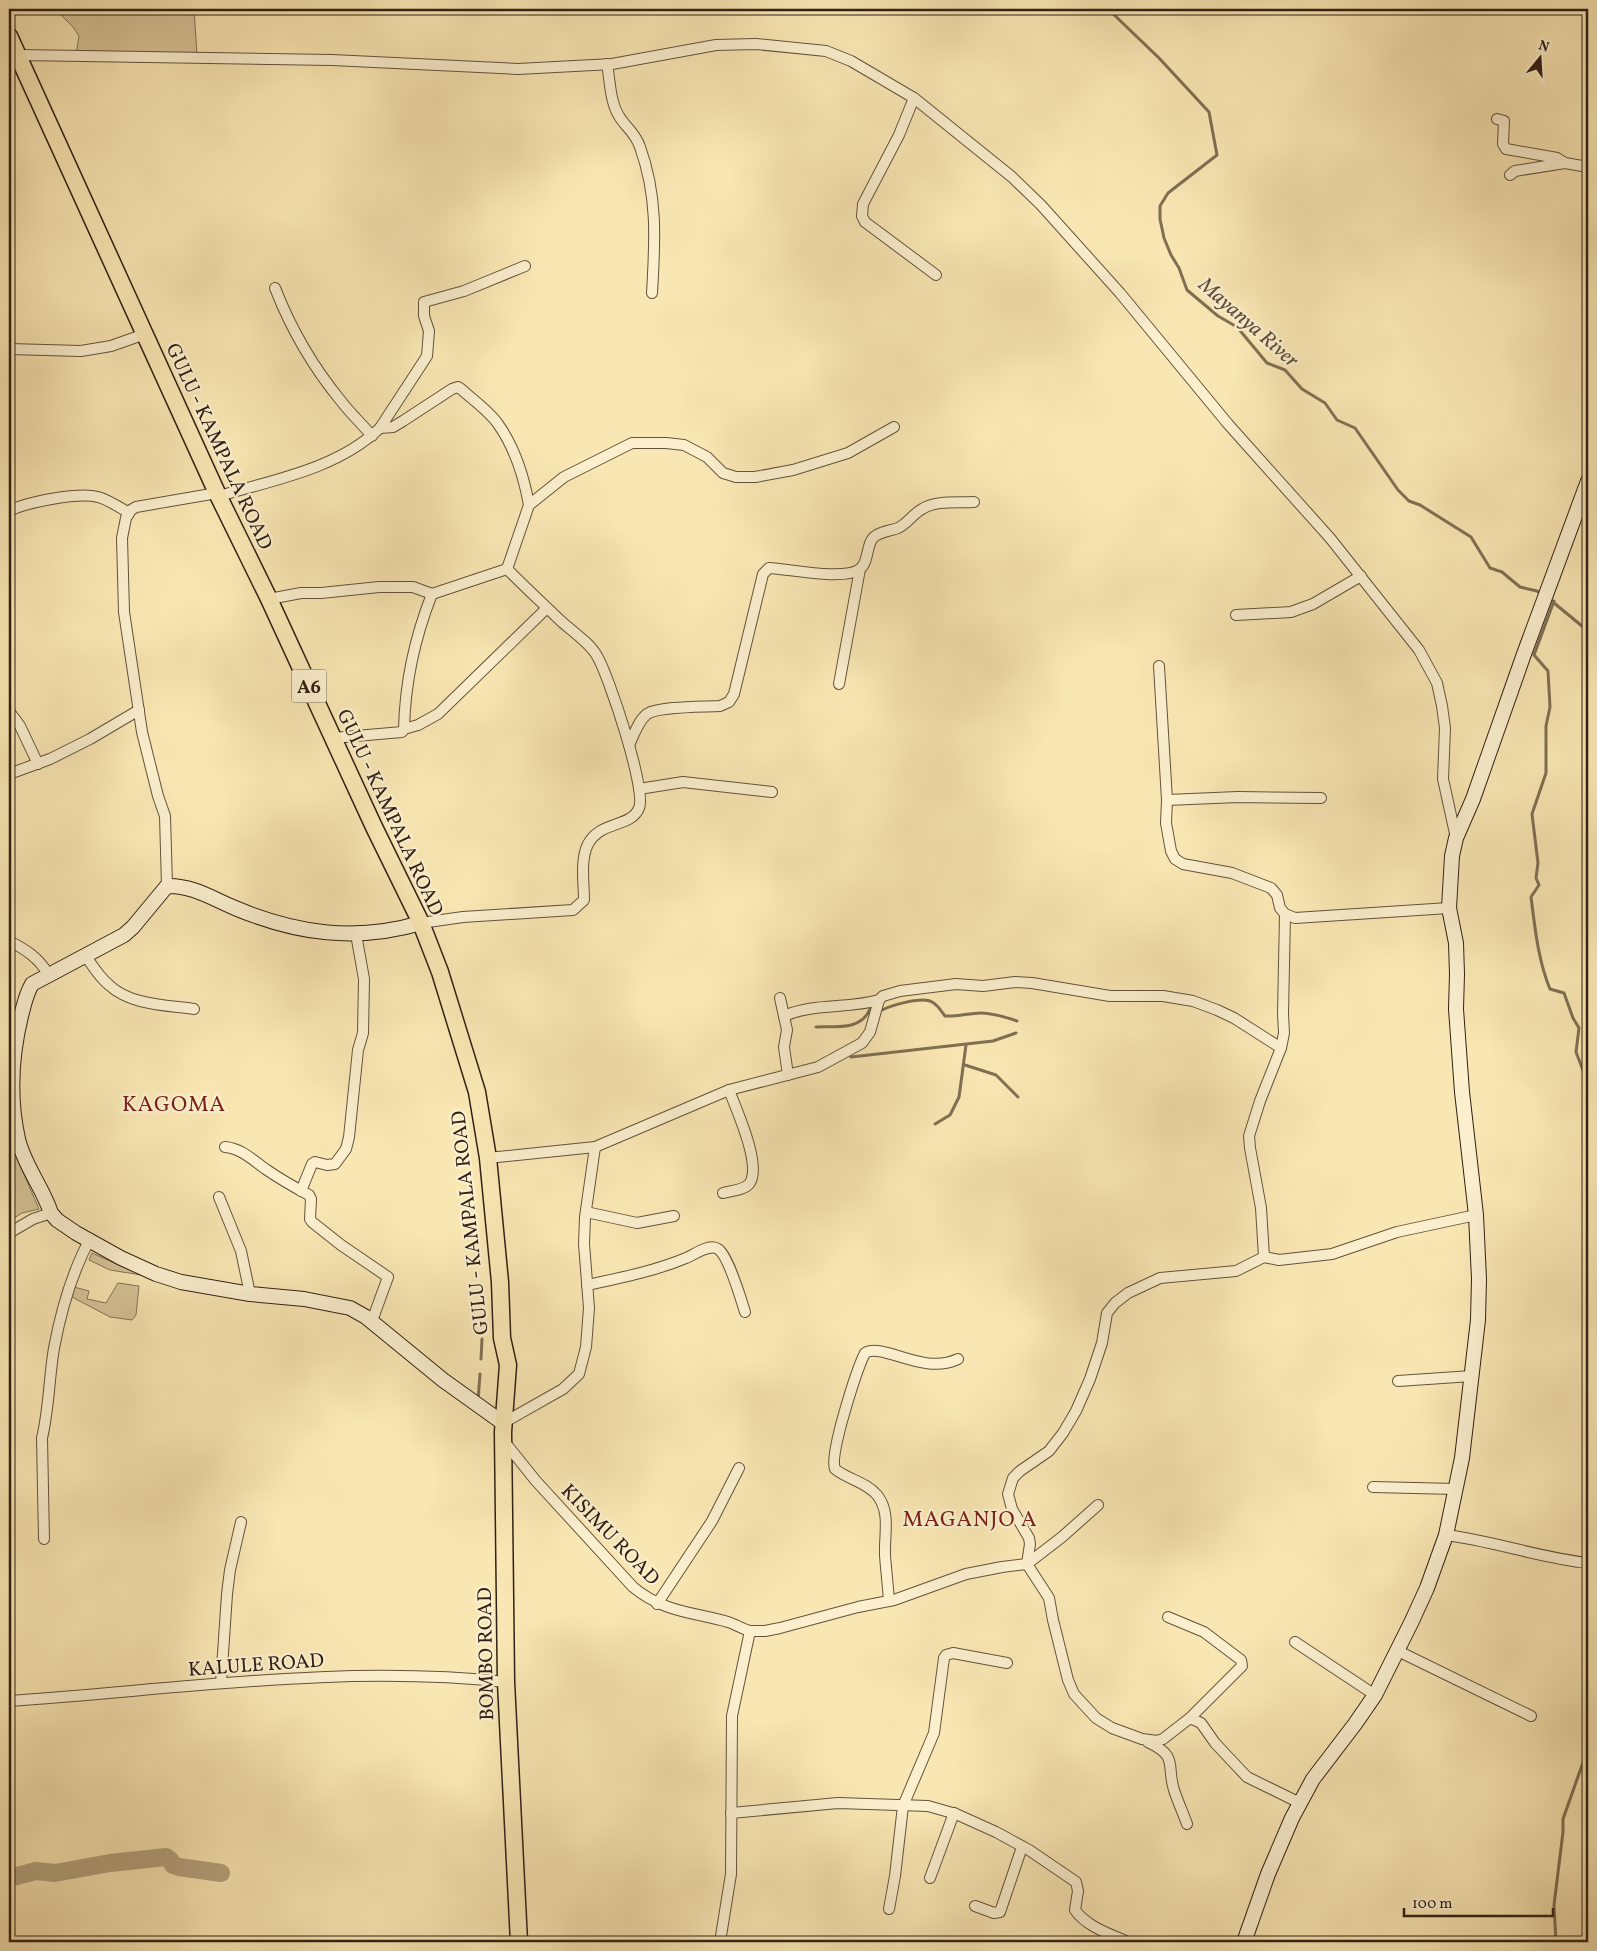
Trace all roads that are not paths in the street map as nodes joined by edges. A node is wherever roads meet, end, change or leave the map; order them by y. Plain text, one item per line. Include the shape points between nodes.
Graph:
1 (9, 36) edge
2 (14, 58) edge
3 (607, 64) junction
4 (914, 98) junction
5 (1497, 119) dead end
6 (1565, 163) junction
7 (1588, 167) edge
8 (1510, 174) dead end
9 (525, 266) dead end
10 (936, 275) dead end
11 (275, 288) dead end
12 (652, 294) dead end
13 (144, 334) junction
14 (9, 349) edge
15 (894, 427) dead end
16 (380, 428) junction
17 (372, 436) junction
18 (1588, 481) edge
19 (218, 494) junction
20 (974, 502) dead end
21 (529, 505) junction
22 (9, 510) edge
23 (129, 513) junction
24 (507, 569) junction
25 (860, 569) junction
26 (1361, 576) junction
27 (432, 594) junction
28 (269, 599) junction
29 (548, 608) junction
30 (1236, 615) dead end
31 (1159, 666) dead end
32 (839, 684) dead end
33 (139, 710) junction
34 (9, 711) edge
35 (404, 729) junction
36 (333, 738) junction
37 (630, 745) junction
38 (38, 764) junction
39 (9, 774) edge
40 (639, 790) junction
41 (772, 792) dead end
42 (1321, 798) dead end
43 (1167, 800) junction
44 (1456, 838) junction
45 (167, 886) junction
46 (1449, 908) junction
47 (1285, 914) junction
48 (421, 923) junction
49 (356, 934) junction
50 (9, 941) edge
51 (85, 955) junction
52 (48, 974) junction
53 (780, 998) dead end
54 (879, 1000) junction
55 (194, 1009) dead end
56 (784, 1016) junction
57 (1281, 1048) junction
58 (788, 1075) junction
59 (728, 1090) junction
60 (13, 1139) edge
61 (225, 1147) dead end
62 (595, 1147) junction
63 (488, 1158) junction
64 (301, 1191) junction
65 (723, 1193) dead end
66 (220, 1196) dead end
67 (586, 1212) junction
68 (51, 1213) junction
69 (1476, 1215) junction
70 (674, 1216) dead end
71 (9, 1233) edge
72 (90, 1239) junction
73 (1264, 1257) junction
74 (586, 1285) junction
75 (250, 1294) junction
76 (745, 1312) dead end
77 (372, 1321) junction
78 (958, 1359) dead end
79 (508, 1365) joint
80 (1472, 1376) junction
81 (1398, 1381) dead end
82 (503, 1428) junction
83 (739, 1468) dead end
84 (1373, 1487) dead end
85 (1456, 1489) junction
86 (1098, 1505) dead end
87 (241, 1522) dead end
88 (1446, 1535) junction
89 (44, 1539) dead end
90 (1588, 1563) edge
91 (1027, 1564) junction
92 (889, 1601) junction
93 (657, 1604) junction
94 (1168, 1617) dead end
95 (750, 1631) junction
96 (1295, 1642) dead end
97 (1398, 1651) junction
98 (1007, 1663) dead end
99 (222, 1682) junction
100 (506, 1682) junction
101 (1375, 1695) junction
102 (9, 1701) edge
103 (1531, 1716) dead end
104 (1190, 1718) junction
105 (1142, 1739) junction
106 (1300, 1804) junction
107 (903, 1806) junction
108 (731, 1813) junction
109 (954, 1813) junction
110 (1188, 1824) dead end
111 (1022, 1847) junction
112 (930, 1878) dead end
113 (975, 1906) dead end
114 (889, 1909) dead end
115 (519, 1942) edge
116 (720, 1942) edge
117 (1128, 1942) edge
118 (1244, 1942) edge

1 - 2 main road, GULU - KAMPALA ROAD / A6
2 - 3 street via 332,60 518,69
2 - 13 main road, GULU - KAMPALA ROAD / A6
3 - 4 street via 716,45 795,47 826,51 851,61
3 - 12 street via 618,116 635,134 652,190 655,244
4 - 10 street via 899,135 863,204 862,216
4 - 26 street via 1041,205
5 - 6 street via 1504,121 1503,144 1506,149 1558,158
6 - 7 street
6 - 8 street
9 - 16 street via 464,291 424,302 429,331 427,356
11 - 17 street via 303,346 342,403
13 - 14 street via 110,346 81,351
13 - 19 main road, GULU - KAMPALA ROAD / A6
15 - 21 street via 848,453 793,470 755,477 723,473 707,457 684,445 632,443 564,476
16 - 17 street
16 - 21 street via 393,427 458,387 498,423 512,448
17 - 19 street via 314,468
18 - 44 street
19 - 23 street via 136,507
19 - 28 main road, GULU - KAMPALA ROAD / A6
20 - 25 street via 933,504 922,508 899,527 876,535
21 - 24 street
22 - 23 street via 26,504 89,496 108,501
23 - 33 street via 123,526 122,581
24 - 27 street
24 - 29 street
25 - 32 street
25 - 37 street via 834,575 769,568 763,574 734,694 729,702 720,706 658,710 646,714
26 - 30 street via 1313,604 1291,612
26 - 44 street via 1419,650 1437,683 1445,728 1443,779
27 - 28 street via 413,586 379,587 300,593
27 - 35 street via 407,680
28 - 36 main road, GULU - KAMPALA ROAD / A6
29 - 35 street via 438,714
29 - 37 street via 597,655
31 - 43 street
33 - 38 street
33 - 45 street via 165,816
34 - 38 street
35 - 36 street via 399,733
36 - 48 main road, GULU - KAMPALA ROAD / A6
37 - 40 street
38 - 39 street
40 - 41 street via 683,782
40 - 48 street via 642,800 635,815 605,827 588,845 584,859 584,900 573,910
42 - 43 street
43 - 47 street via 1166,823 1175,859 1182,864 1232,873 1271,888
44 - 46 street
45 - 49 street via 201,892 236,909 296,928 323,934
45 - 51 street via 133,927
46 - 47 street via 1295,918
46 - 69 street via 1456,943 1456,1008 1462,1092
47 - 57 street via 1284,1033
48 - 49 street via 393,931
48 - 63 main road, GULU - KAMPALA ROAD / A6 via 460,1035 476,1092
49 - 64 street via 364,979 363,1033 358,1050 349,1137 346,1149 335,1164 312,1164
50 - 52 street via 42,963
51 - 52 street
51 - 55 street via 101,978 124,996
52 - 60 street via 32,984 16,1036 11,1086
53 - 56 street
54 - 56 street via 797,1010
54 - 57 street via 900,990 1014,982 1110,996 1163,996 1194,1001 1217,1010
54 - 58 street via 870,1032 862,1043 818,1067
56 - 58 street
57 - 73 street via 1249,1136 1261,1208
58 - 59 street
59 - 62 street
59 - 65 street via 745,1135 753,1172 747,1186
60 - 68 street
61 - 64 street via 249,1156
62 - 63 street
62 - 67 street
63 - 79 main road, GULU - KAMPALA ROAD / A6 via 502,1338
64 - 77 street via 310,1200 312,1222 388,1277
66 - 75 street via 241,1252
67 - 70 street via 637,1223
67 - 74 street
68 - 71 street
68 - 72 street via 65,1226
69 - 73 street via 1397,1232 1332,1254 1279,1260
69 - 80 street via 1478,1320
72 - 75 street via 156,1274 181,1282
72 - 89 street via 64,1306 54,1348 42,1438
73 - 91 street via 1236,1271 1160,1278 1128,1293 1107,1313 1090,1380 1064,1433 1049,1451 1020,1470 1010,1486 1008,1494 1012,1509 1030,1544
74 - 76 street via 621,1278 714,1247 726,1259
74 - 82 street via 589,1308 586,1347 579,1374 563,1389
75 - 77 street via 304,1299 350,1308
77 - 82 street
78 - 92 street via 932,1364 882,1351 866,1353 835,1445 835,1468 877,1494 883,1504
79 - 82 main road, BOMBO ROAD
80 - 81 street
80 - 85 street
82 - 93 street, KISIMU ROAD via 507,1445 536,1481 633,1587
82 - 100 main road, BOMBO ROAD
83 - 93 street via 712,1521
84 - 85 street
85 - 88 street
86 - 91 street
87 - 99 street via 227,1594
88 - 90 street
88 - 97 street via 1427,1588
91 - 92 street via 966,1574
91 - 105 street via 1049,1598 1074,1694 1096,1718
92 - 95 street via 780,1628
93 - 95 street, KISIMU ROAD
94 - 104 street via 1204,1632 1241,1660 1242,1666
95 - 108 street via 732,1716
96 - 101 street
97 - 101 street
97 - 103 street
98 - 107 street via 953,1653 946,1655 934,1733
99 - 100 street, KALULE ROAD via 332,1676 461,1677
99 - 102 street, KALULE ROAD
100 - 115 main road, BOMBO ROAD
101 - 106 street via 1313,1779
104 - 105 street via 1163,1739
104 - 106 street via 1201,1723 1247,1777
105 - 110 street via 1158,1747 1171,1763 1174,1789
106 - 118 street via 1280,1843
107 - 108 street via 838,1804
107 - 109 street via 928,1806
107 - 114 street
108 - 116 street via 730,1874
109 - 111 street
109 - 112 street
111 - 113 street via 1000,1912
111 - 117 street via 1076,1882 1075,1910 1078,1915

